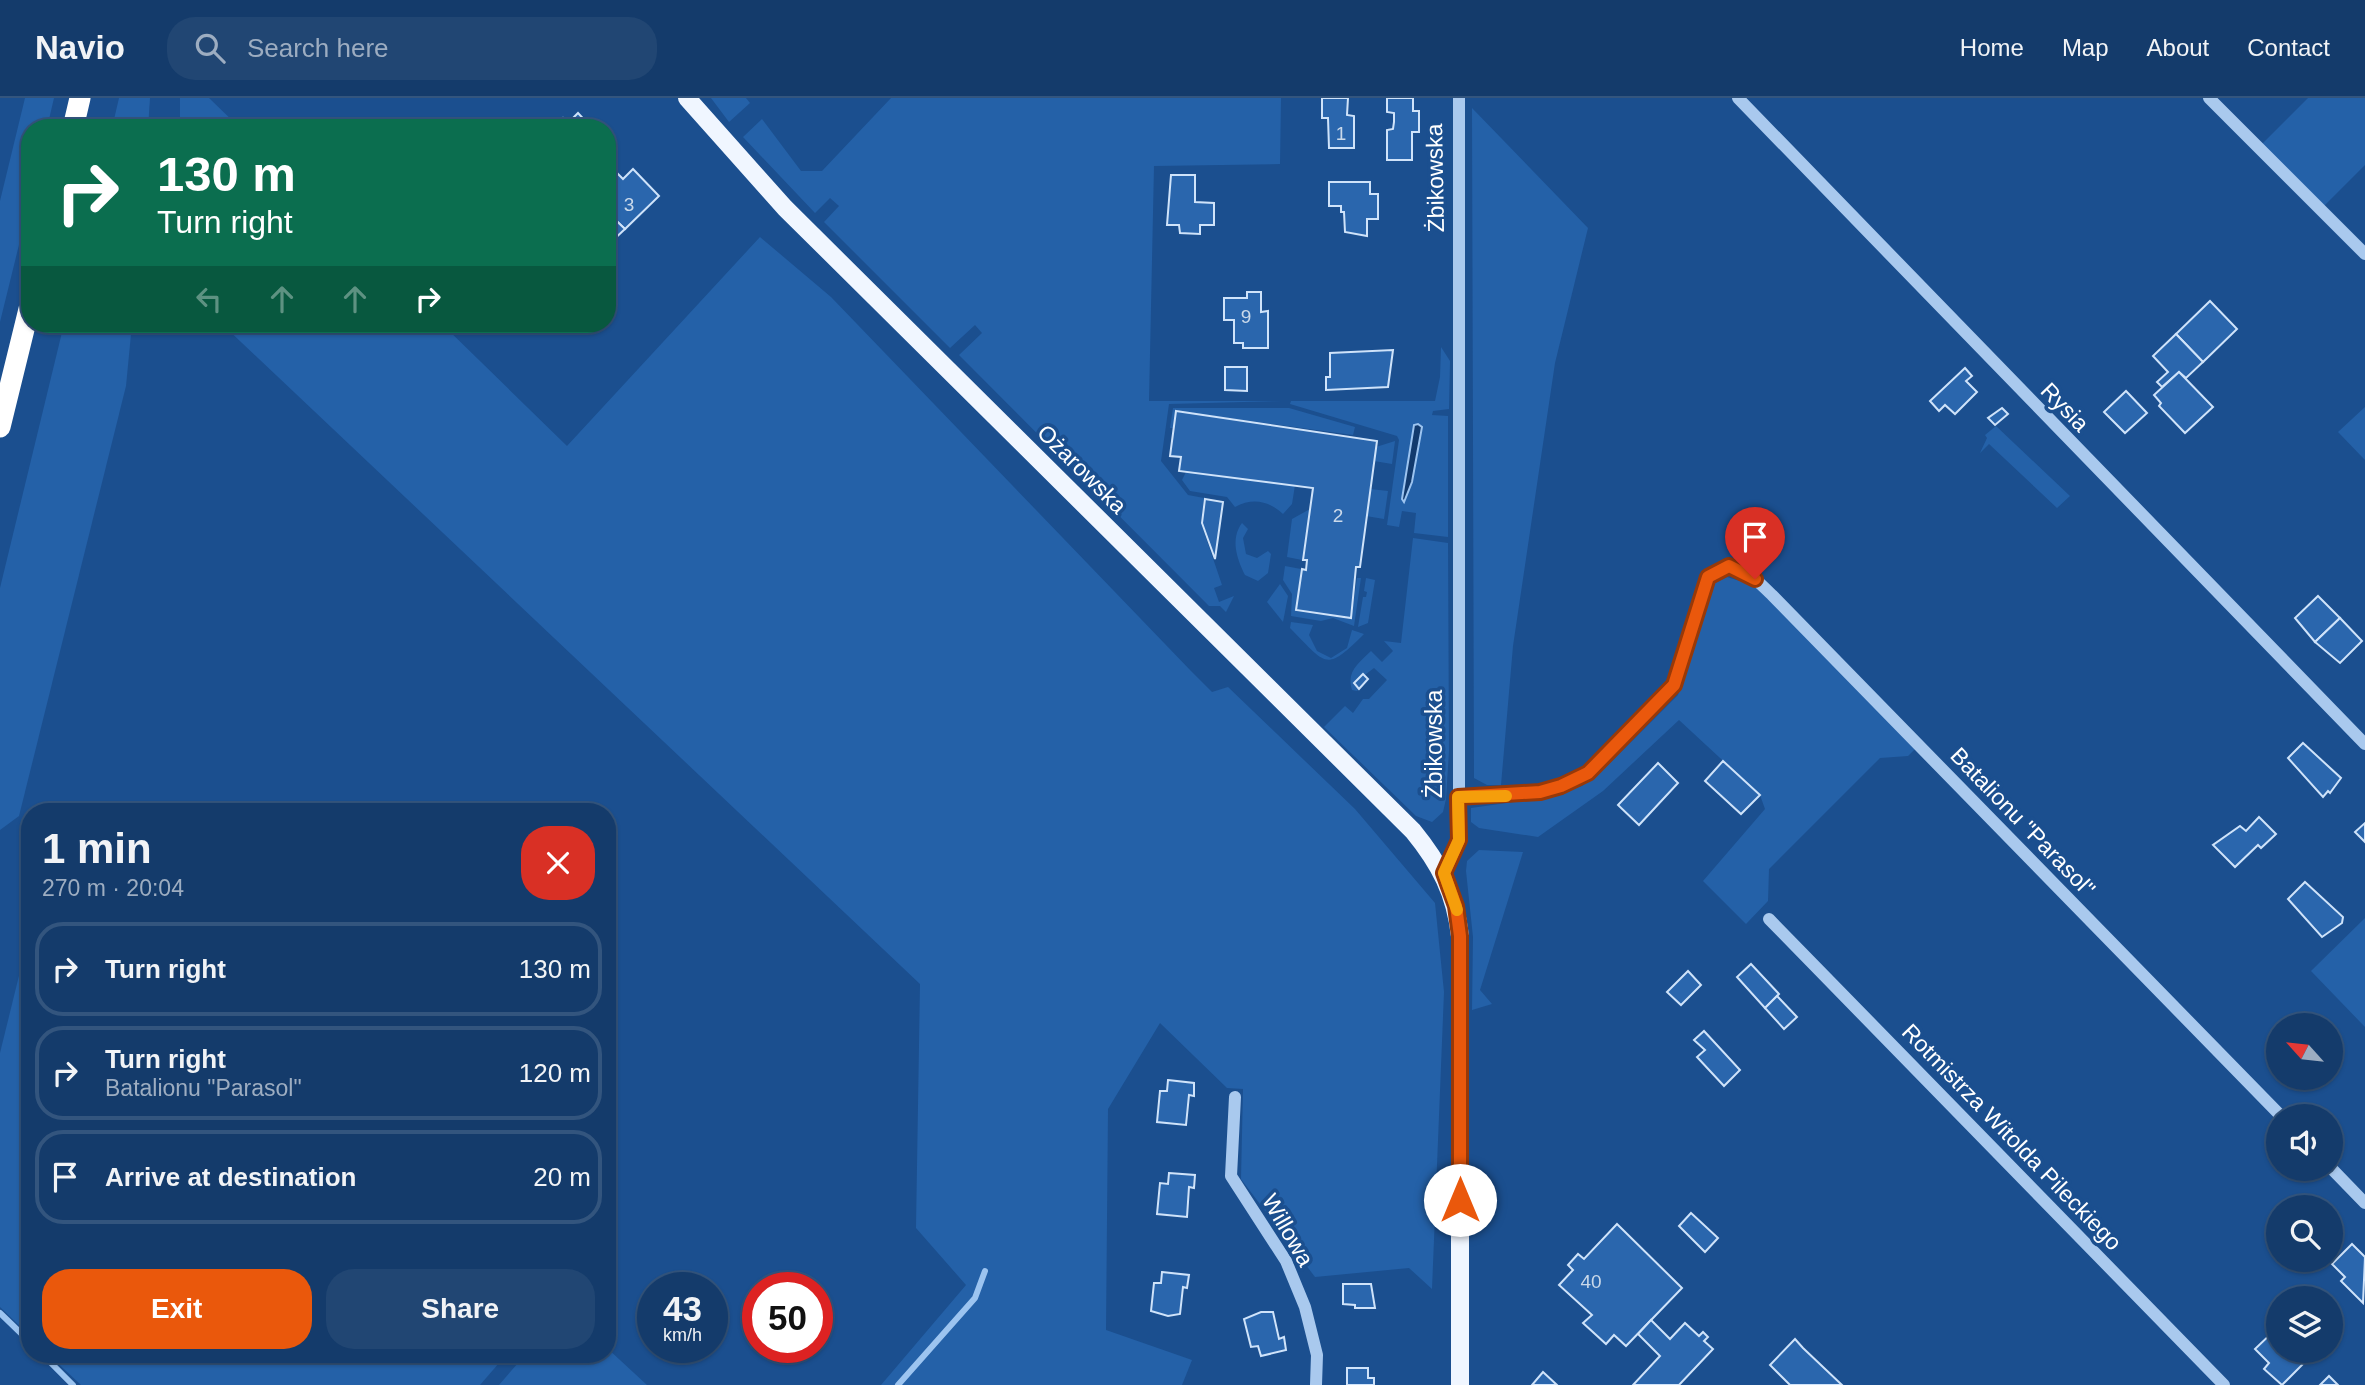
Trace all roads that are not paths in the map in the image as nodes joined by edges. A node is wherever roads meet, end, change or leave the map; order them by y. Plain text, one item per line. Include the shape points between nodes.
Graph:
1 (80, 98) edge
2 (687, 98) edge
3 (1459, 98) edge
4 (1738, 98) edge
5 (2209, 98) edge
6 (75, 119) edge
7 (2365, 254) edge
8 (23, 333) edge
9 (0, 427) edge
10 (2365, 744) edge
11 (1458, 797) junction
12 (1444, 873) junction
13 (1769, 919) dead end
14 (1235, 1097) dead end
15 (2269, 1104) edge
16 (2343, 1180) edge
17 (2365, 1203) edge
18 (1316, 1385) edge
19 (1460, 1385) edge
20 (2224, 1385) edge

1 - 6 highway
2 - 12 main road, Ożarowska via 785,208 1413,831
3 - 11 street, Żbikowska
4 - 10 street, Rysia
5 - 7 street
8 - 9 highway
11 - 12 street, Żbikowska via 1459,840
11 - 15 street, Batalionu "Parasol" via 1540,792 1588,773 1669,693 1708,577 1729,566 1746,572
12 - 19 main road via 1456,906 1460,936
13 - 20 street, Rotmistrza Witolda Pileckiego
14 - 18 street, Willowa via 1231,1176 1286,1261 1305,1307 1317,1355
16 - 17 street

